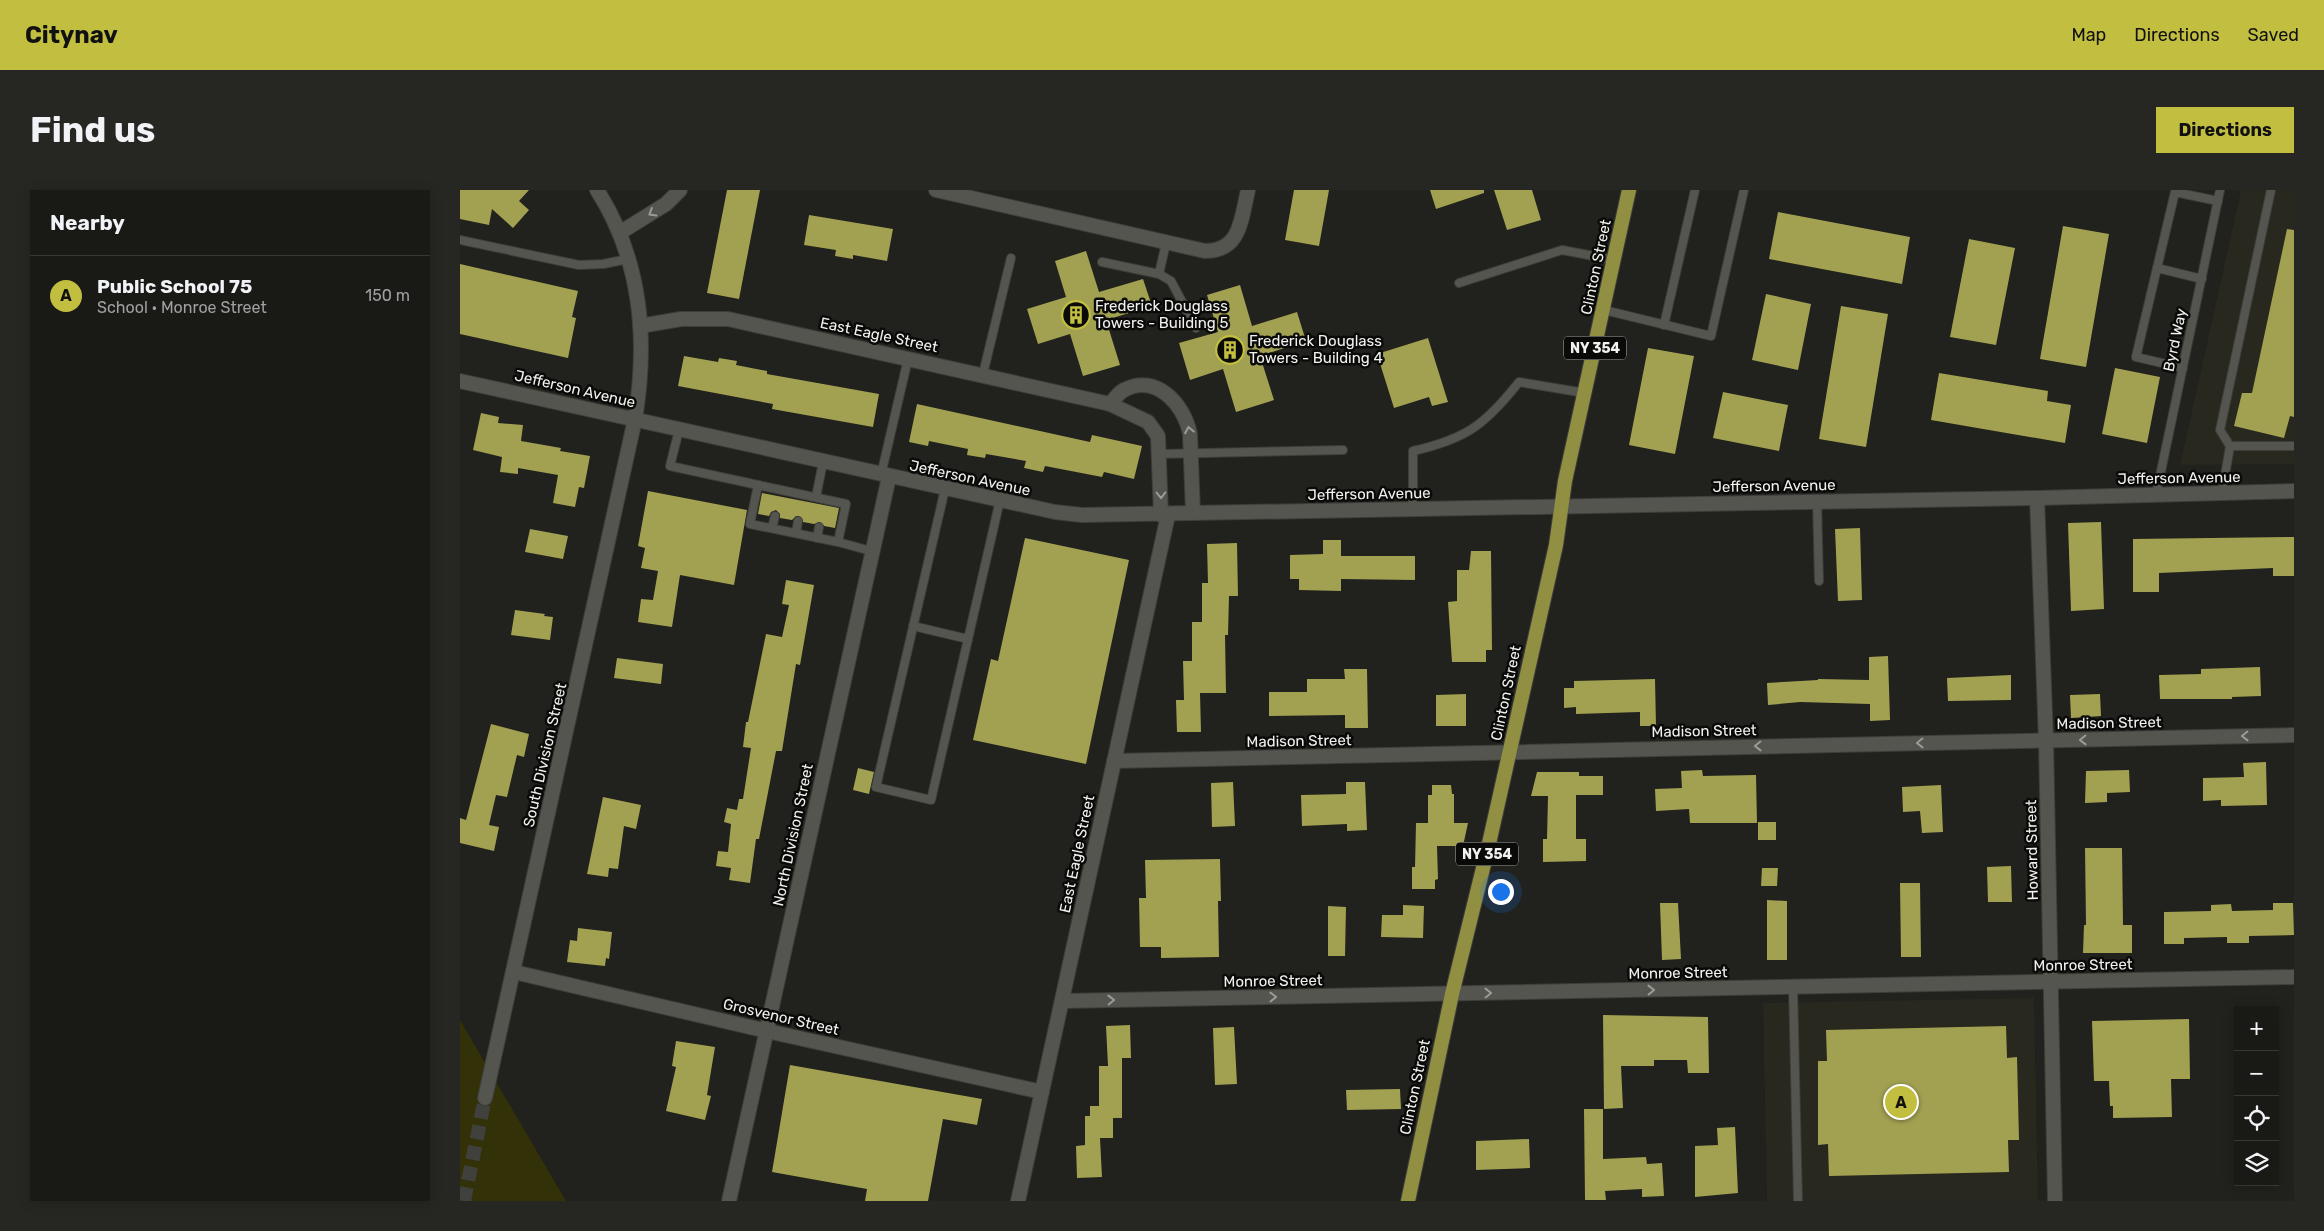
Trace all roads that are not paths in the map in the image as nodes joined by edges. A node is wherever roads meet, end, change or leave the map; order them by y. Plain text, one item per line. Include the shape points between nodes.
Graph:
1 (597, 190) edge
2 (680, 190) edge
3 (936, 190) edge
4 (1248, 190) edge
5 (1630, 190) edge
6 (1695, 190) edge
7 (1744, 190) edge
8 (2220, 190) edge
9 (2271, 190) edge
10 (951, 192) edge
11 (2218, 201) junction
12 (621, 232) junction
13 (460, 240) edge
14 (1166, 243) junction
15 (1011, 258) dead end
16 (628, 259) junction
17 (1614, 260) junction
18 (1102, 262) dead end
19 (2157, 268) junction
20 (1159, 274) junction
21 (2202, 279) junction
22 (1459, 283) dead end
23 (1604, 310) junction
24 (1664, 325) junction
25 (640, 326) junction
26 (1196, 328) dead end
27 (908, 359) junction
28 (2183, 368) junction
29 (982, 374) junction
30 (460, 381) edge
31 (1585, 394) junction
32 (1110, 404) junction
33 (635, 419) junction
34 (679, 430) junction
35 (2230, 446) junction
36 (2294, 446) edge
37 (1343, 450) dead end
38 (1191, 453) junction
39 (1160, 454) junction
40 (823, 462) junction
41 (885, 476) junction
42 (758, 485) junction
43 (945, 489) junction
44 (2294, 491) edge
45 (2222, 493) junction
46 (2156, 495) junction
47 (816, 496) junction
48 (2037, 498) junction
49 (1000, 500) junction
50 (1817, 501) junction
51 (1562, 506) junction
52 (1412, 509) junction
53 (1193, 513) junction
54 (1165, 515) junction
55 (775, 516) dead end
56 (798, 521) dead end
57 (820, 527) dead end
58 (772, 528) junction
59 (796, 533) junction
60 (817, 538) junction
61 (838, 542) junction
62 (871, 551) junction
63 (1819, 581) dead end
64 (913, 626) junction
65 (968, 639) junction
66 (2294, 735) edge
67 (2046, 740) junction
68 (1510, 752) junction
69 (1114, 761) junction
70 (514, 972) junction
71 (2294, 977) edge
72 (2051, 982) junction
73 (1793, 987) junction
74 (1452, 994) junction
75 (1062, 1002) junction
76 (767, 1032) junction
77 (1042, 1092) junction
78 (485, 1098) tunnel mouth
79 (729, 1201) edge
80 (1018, 1201) edge
81 (1408, 1201) edge
82 (1798, 1201) edge
83 (2055, 1201) edge

1 - 12 street, South Division Street
2 -> 12 street via 666,204
3 - 10 street
4 - 14 street via 1239,230 1219,251 1205,252
5 - 17 main road, Clinton Street / NY 354
6 - 24 lane
7 - 24 lane via 1711,336
8 - 11 lane, Byrd Way
9 - 35 lane via 2220,430
10 - 14 street
11 - 19 lane via 2176,192
11 - 21 lane, Byrd Way
12 - 16 street, South Division Street
13 - 16 lane via 579,265
14 - 20 lane
15 - 29 lane
16 - 25 street, South Division Street via 635,283
17 - 22 lane via 1562,250
17 - 23 main road, Clinton Street / NY 354
18 - 20 lane
19 - 21 lane
19 - 28 lane via 2136,357
20 - 26 lane via 1171,281
21 - 28 lane, Byrd Way
23 - 24 lane
23 - 31 main road, Clinton Street / NY 354
25 - 27 street, East Eagle Street via 681,319 719,318
25 - 33 street, South Division Street via 641,377
27 - 29 street, East Eagle Street
27 - 41 lane
28 - 46 lane, Byrd Way
29 - 32 street, East Eagle Street
30 - 33 street, Jefferson Avenue
31 - 51 main road, Clinton Street / NY 354
31 - 52 lane via 1519,382 1499,407 1475,428 1445,444 1412,451
38 -> 32 street via 1188,424 1168,394 1150,386 1134,387 1123,391
32 - 39 street, East Eagle Street via 1148,422 1158,436
33 - 34 street, Jefferson Avenue
33 - 70 street, South Division Street
34 - 40 street, Jefferson Avenue
34 - 42 lane via 670,466
35 - 36 lane
35 - 45 lane
37 - 38 lane
38 - 39 lane
38 - 53 street
39 -> 54 street, East Eagle Street
40 - 41 street, Jefferson Avenue
40 - 47 lane
41 - 43 street, Jefferson Avenue
41 - 62 street, North Division Street
42 - 47 lane via 803,497
42 - 58 lane via 750,524
43 - 49 street, Jefferson Avenue
43 - 64 lane
44 - 45 street, Jefferson Avenue
45 - 46 street, Jefferson Avenue
46 - 48 street, Jefferson Avenue
47 - 61 lane via 825,502 846,504
48 - 50 street, Jefferson Avenue
48 - 67 street, Howard Street
49 - 54 street, Jefferson Avenue via 1067,514
49 - 65 lane
50 - 51 street, Jefferson Avenue
50 - 63 lane
51 - 52 street, Jefferson Avenue
51 - 68 main road, Clinton Street / NY 354
52 - 53 street, Jefferson Avenue
53 - 54 street, Jefferson Avenue
54 - 69 street, East Eagle Street
55 - 58 lane
56 - 59 lane
57 - 60 lane
58 - 59 lane
59 - 60 lane
60 - 61 lane
61 - 62 lane
62 - 76 street, North Division Street
64 - 65 lane
64 - 65 lane via 876,787 913,796 932,800
66 -> 67 street, Madison Street
67 -> 68 street, Madison Street
67 - 72 street, Howard Street
68 - 69 street, Madison Street
68 - 74 main road, Clinton Street / NY 354
69 - 75 street, East Eagle Street
70 - 76 street, Grosvenor Street
70 - 78 street, South Division Street
71 - 72 street, Monroe Street
72 - 73 street, Monroe Street
72 - 83 street, Howard Street
74 -> 73 street, Monroe Street
73 - 82 lane
75 -> 74 street, Monroe Street
74 - 81 main road, Clinton Street / NY 354
75 - 77 street, East Eagle Street
76 - 77 street, Grosvenor Street
76 - 79 street, North Division Street
77 - 80 street, East Eagle Street

